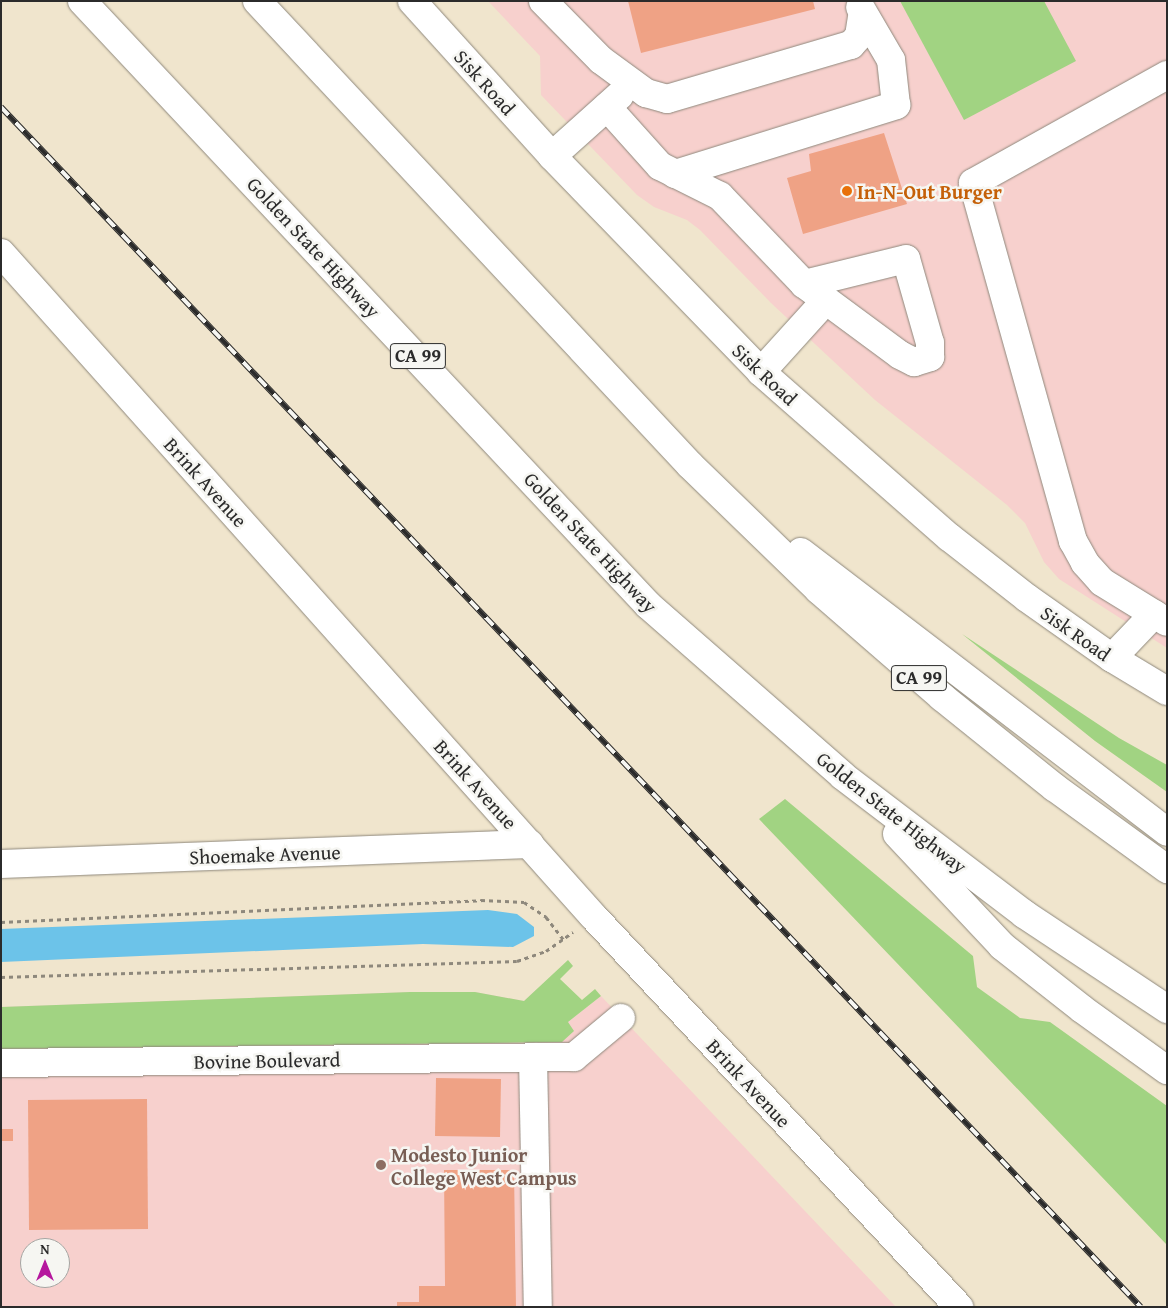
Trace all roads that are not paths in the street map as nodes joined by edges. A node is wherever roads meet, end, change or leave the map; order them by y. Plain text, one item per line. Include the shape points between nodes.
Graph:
1 (82, 1) edge
2 (257, 1) edge
3 (412, 1) edge
4 (543, 1) edge
5 (860, 8) edge
6 (1167, 75) edge
7 (633, 84) junction
8 (607, 107) junction
9 (552, 156) junction
10 (675, 174) junction
11 (1, 253) edge
12 (804, 284) junction
13 (826, 300) junction
14 (761, 372) junction
15 (690, 465) junction
16 (1160, 618) edge
17 (1112, 658) junction
18 (1167, 691) edge
19 (843, 776) junction
20 (1167, 832) edge
21 (530, 844) junction
22 (1, 864) edge
23 (1167, 869) edge
24 (1167, 1009) edge
25 (621, 1018) dead end
26 (533, 1057) junction
27 (1, 1063) edge
28 (1167, 1070) edge
29 (538, 1307) edge
30 (959, 1307) edge

1 - 19 main road, Golden State Highway / CA 99 via 648,605
2 - 15 main road, CA 99
3 - 9 main road, Sisk Road
4 - 7 main road via 601,60
5 - 7 main road via 859,36 850,45 667,99 646,94
5 - 10 main road via 891,60 896,105
6 - 16 main road via 974,182 1073,541 1085,563 1102,582
7 - 8 main road
8 - 9 main road
8 - 10 main road via 660,166
9 - 14 main road, Sisk Road
10 - 12 main road via 720,196
11 - 21 main road, Brink Avenue
12 - 13 main road
12 - 13 main road via 906,259 930,343 930,357 914,362 900,355
13 - 14 main road
14 - 17 main road, Sisk Road via 949,537 1026,598
15 - 20 main road
15 - 23 main road, CA 99 via 818,590 942,697 1054,787
16 - 17 main road
17 - 18 main road, Sisk Road
19 - 24 main road, Golden State Highway / CA 99 via 1024,914
19 - 28 main road via 1002,946
21 - 22 main road, Shoemake Avenue
21 - 30 main road, Brink Avenue via 593,916
25 - 26 main road, Bovine Boulevard via 574,1057
26 - 27 main road, Bovine Boulevard
26 - 29 main road

